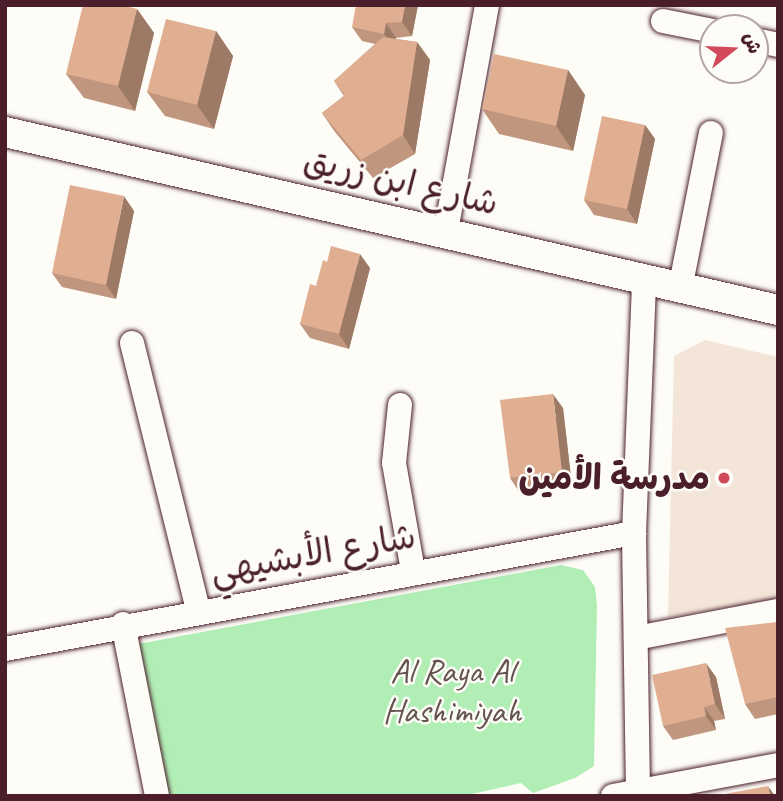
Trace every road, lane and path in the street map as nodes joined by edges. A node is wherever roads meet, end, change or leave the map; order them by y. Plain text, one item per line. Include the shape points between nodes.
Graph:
1 (487, 5) edge
2 (663, 21) dead end
3 (699, 28) edge
4 (5, 132) edge
5 (711, 133) dead end
6 (446, 231) junction
7 (644, 281) junction
8 (680, 289) junction
9 (778, 310) edge
10 (132, 343) dead end
11 (400, 405) dead end
12 (634, 533) junction
13 (413, 571) junction
14 (198, 610) junction
15 (778, 611) edge
16 (123, 624) junction
17 (636, 638) junction
18 (5, 649) edge
19 (778, 765) edge
20 (626, 793) edge
21 (157, 796) edge

1 - 6 street
2 - 3 street
4 - 6 street, شارع ابن زريق
5 - 8 street
6 - 7 street, شارع ابن زريق
7 - 8 street, شارع ابن زريق
7 - 12 street
8 - 9 street, شارع ابن زريق
10 - 14 street
11 - 13 street via 394,463
12 - 13 street, شارع الأبشيهي
12 - 17 street
13 - 14 street, شارع الأبشيهي
14 - 16 street, شارع الأبشيهي
15 - 17 street
16 - 18 street, شارع الأبشيهي
16 - 21 street
17 - 20 street
19 - 20 street

